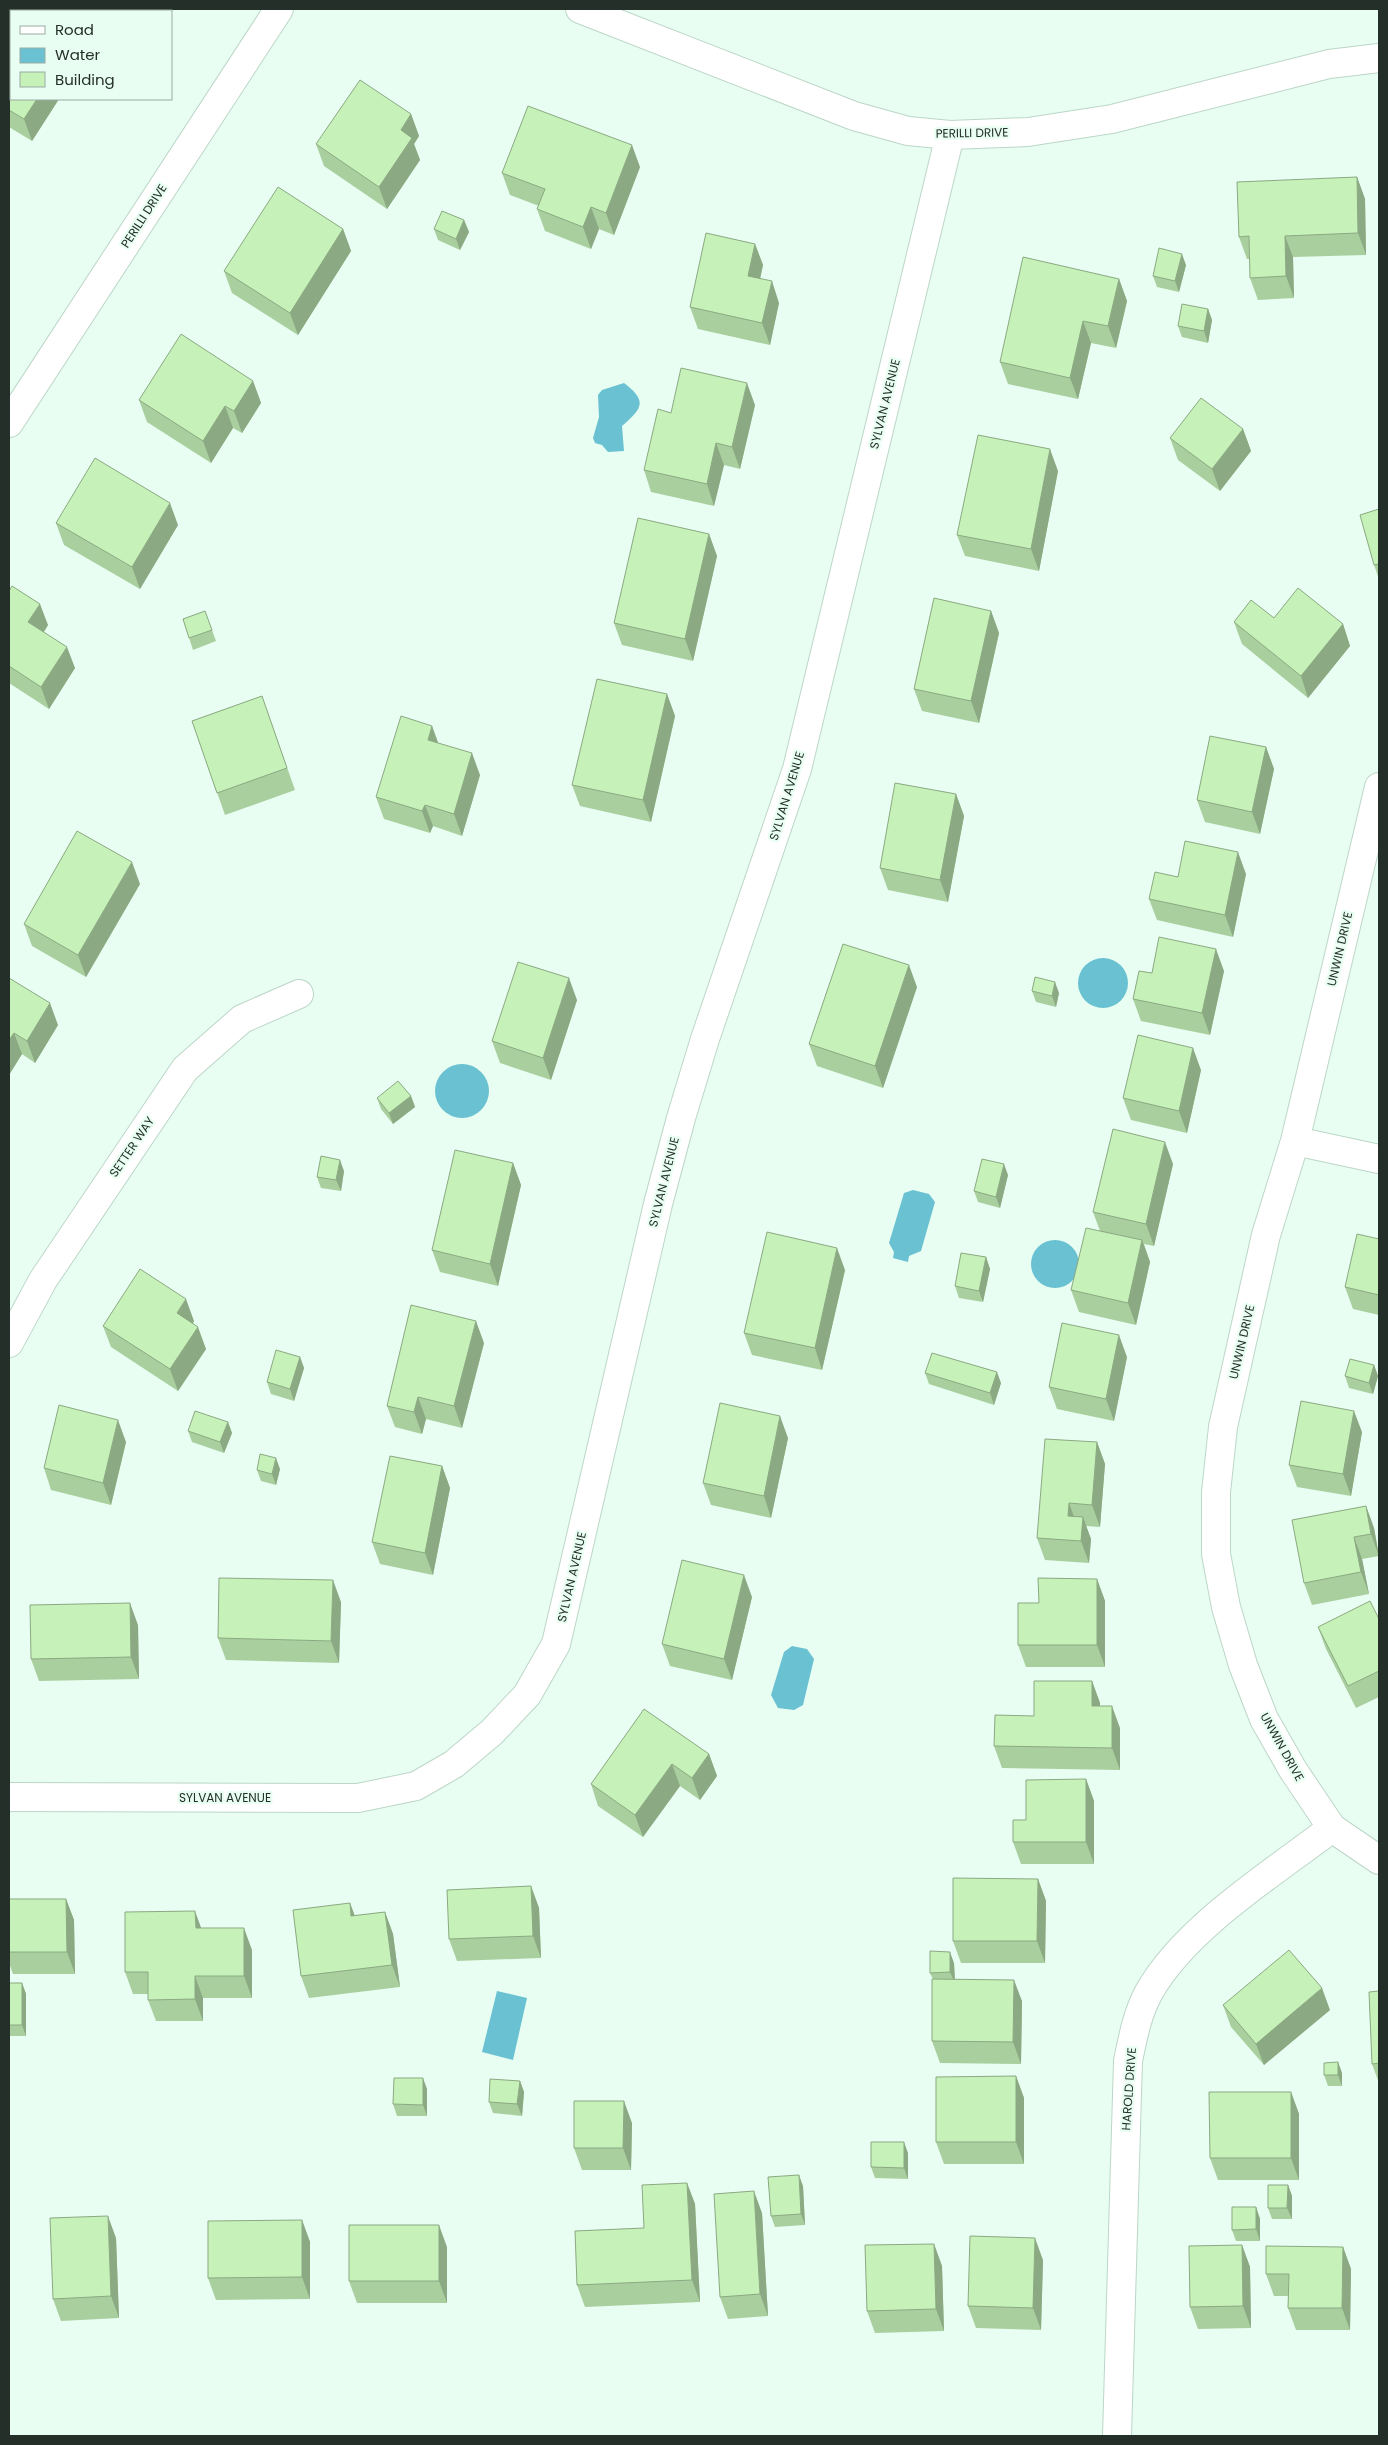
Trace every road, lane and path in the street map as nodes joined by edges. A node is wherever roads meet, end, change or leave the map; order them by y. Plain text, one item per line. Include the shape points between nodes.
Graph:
1 (279, 9) edge
2 (580, 9) edge
3 (1379, 58) edge
4 (950, 135) junction
5 (9, 422) edge
6 (1379, 787) edge
7 (300, 994) dead end
8 (1295, 1141) junction
9 (1379, 1159) edge
10 (9, 1344) edge
11 (9, 1797) edge
12 (1332, 1828) junction
13 (1379, 1860) edge
14 (1117, 2436) edge

1 - 5 street, PERILLI DRIVE
2 - 4 street, PERILLI DRIVE via 854,116 908,131
3 - 4 street, PERILLI DRIVE via 1329,64 1112,119 1028,132
4 - 11 street, SYLVAN AVENUE via 797,769 680,1118 556,1644 527,1695 492,1732 454,1764 416,1786 358,1798
6 - 8 street, UNWIN DRIVE
7 - 10 street, SETTER WAY via 242,1019 185,1069 43,1280
8 - 9 street
8 - 12 street, UNWIN DRIVE via 1266,1236 1223,1426 1216,1492 1216,1554 1226,1607 1243,1665 1264,1719
12 - 13 street, UNWIN DRIVE
12 - 14 street, HAROLD DRIVE via 1203,1926 1170,1962 1149,1992 1135,2024 1128,2061

